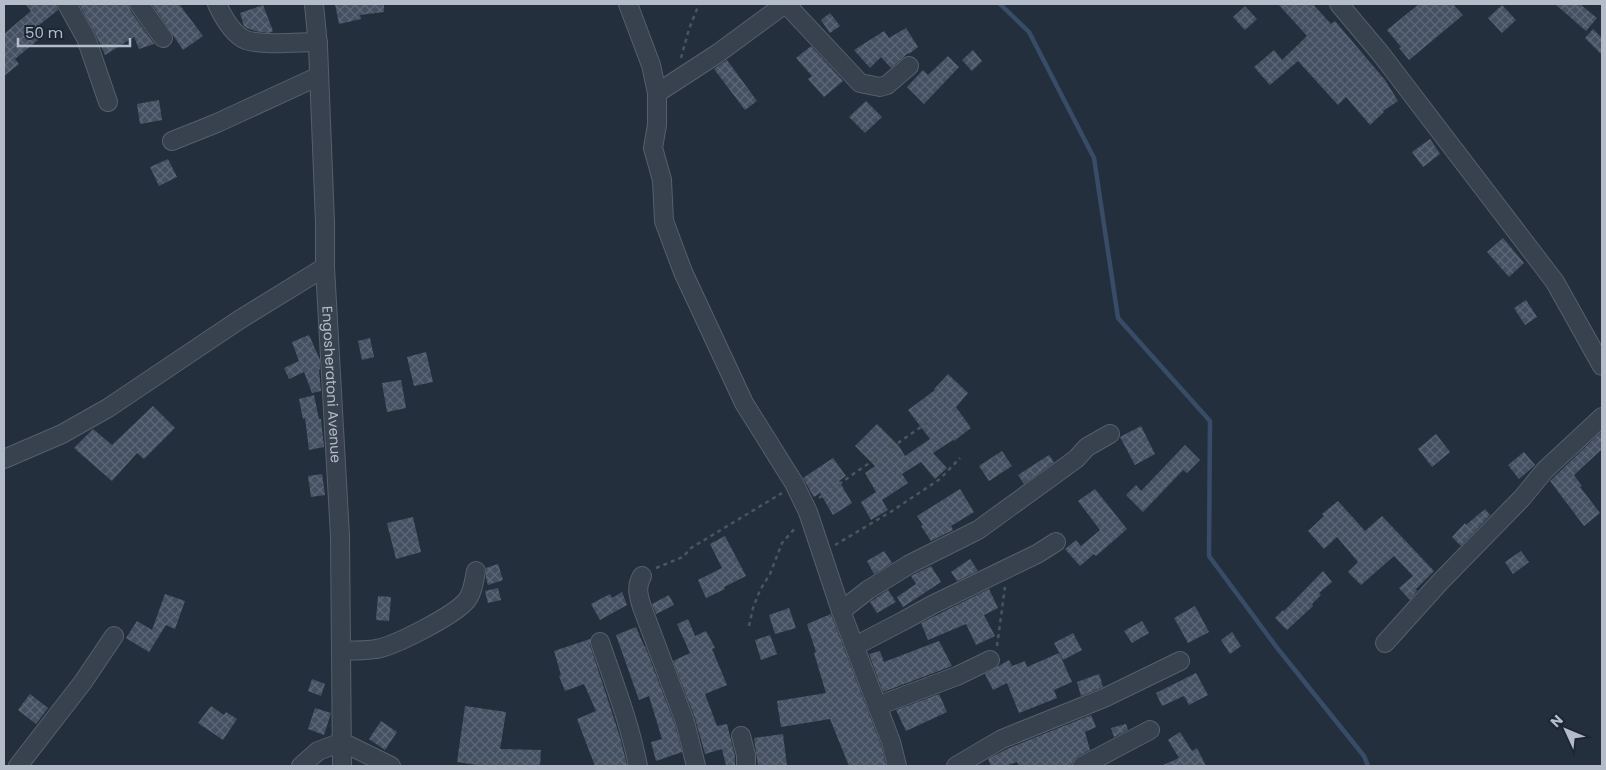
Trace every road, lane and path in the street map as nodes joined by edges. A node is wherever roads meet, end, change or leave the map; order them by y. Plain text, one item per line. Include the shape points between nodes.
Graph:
1 (67, 4) edge
2 (139, 4) edge
3 (217, 4) edge
4 (314, 4) edge
5 (628, 4) edge
6 (699, 4) edge
7 (785, 4) edge
8 (1339, 4) edge
9 (163, 38) dead end
10 (318, 42) junction
11 (909, 66) dead end
12 (319, 76) junction
13 (676, 81) junction
14 (657, 93) junction
15 (108, 102) dead end
16 (172, 141) dead end
17 (325, 267) junction
18 (1602, 366) edge
19 (941, 413) dead end
20 (1602, 416) edge
21 (1110, 434) dead end
22 (960, 458) dead end
23 (4, 459) edge
24 (794, 483) junction
25 (806, 510) junction
26 (1056, 542) dead end
27 (821, 553) junction
28 (476, 571) dead end
29 (1004, 571) junction
30 (642, 576) joint
31 (841, 610) junction
32 (749, 626) dead end
33 (114, 636) dead end
34 (600, 642) dead end
35 (1385, 643) dead end
36 (854, 646) junction
37 (341, 651) junction
38 (990, 660) joint
39 (1180, 661) dead end
40 (877, 706) junction
41 (1150, 730) dead end
42 (741, 736) dead end
43 (342, 742) junction
44 (18, 766) edge
45 (301, 766) edge
46 (342, 766) edge
47 (391, 766) edge
48 (638, 766) edge
49 (696, 766) edge
50 (746, 766) edge
51 (897, 766) edge
52 (956, 766) edge
53 (1082, 766) edge

1 - 15 street via 86,38
2 - 9 street
3 - 10 street via 228,24 246,40
4 - 10 street, Engosheratoni Avenue
5 - 14 street via 651,65
6 - 13 path
7 - 11 street via 860,84 880,88
7 - 13 street
8 - 18 street via 1555,282
10 - 12 street, Engosheratoni Avenue
12 - 16 street
12 - 17 street, Engosheratoni Avenue
13 - 14 street
14 - 24 street via 653,148 662,180 664,221 744,402
17 - 23 street via 232,324 108,408 62,434
17 - 37 street, Engosheratoni Avenue via 340,536
19 - 25 path
20 - 35 street via 1546,470
21 - 31 street via 1086,447 1076,459 978,530 910,564
22 - 27 path via 940,479
24 - 25 street
24 - 30 path via 691,548 683,557
25 - 27 street
25 - 32 path via 782,544 760,590
26 - 29 street
27 - 31 street
28 - 37 street via 467,600 436,622 377,649
29 - 36 street
29 - 38 path via 1005,592 997,652
30 - 49 street via 638,582 640,601 685,722
31 - 36 street
33 - 44 street
34 - 48 street via 632,735
36 - 40 street
37 - 43 street, Engosheratoni Avenue
38 - 40 street
39 - 52 street via 1104,698 1002,739
40 - 51 street via 892,742
41 - 53 street
42 - 50 street
43 - 45 street via 318,751
43 - 46 street, Engosheratoni Avenue
43 - 47 street

